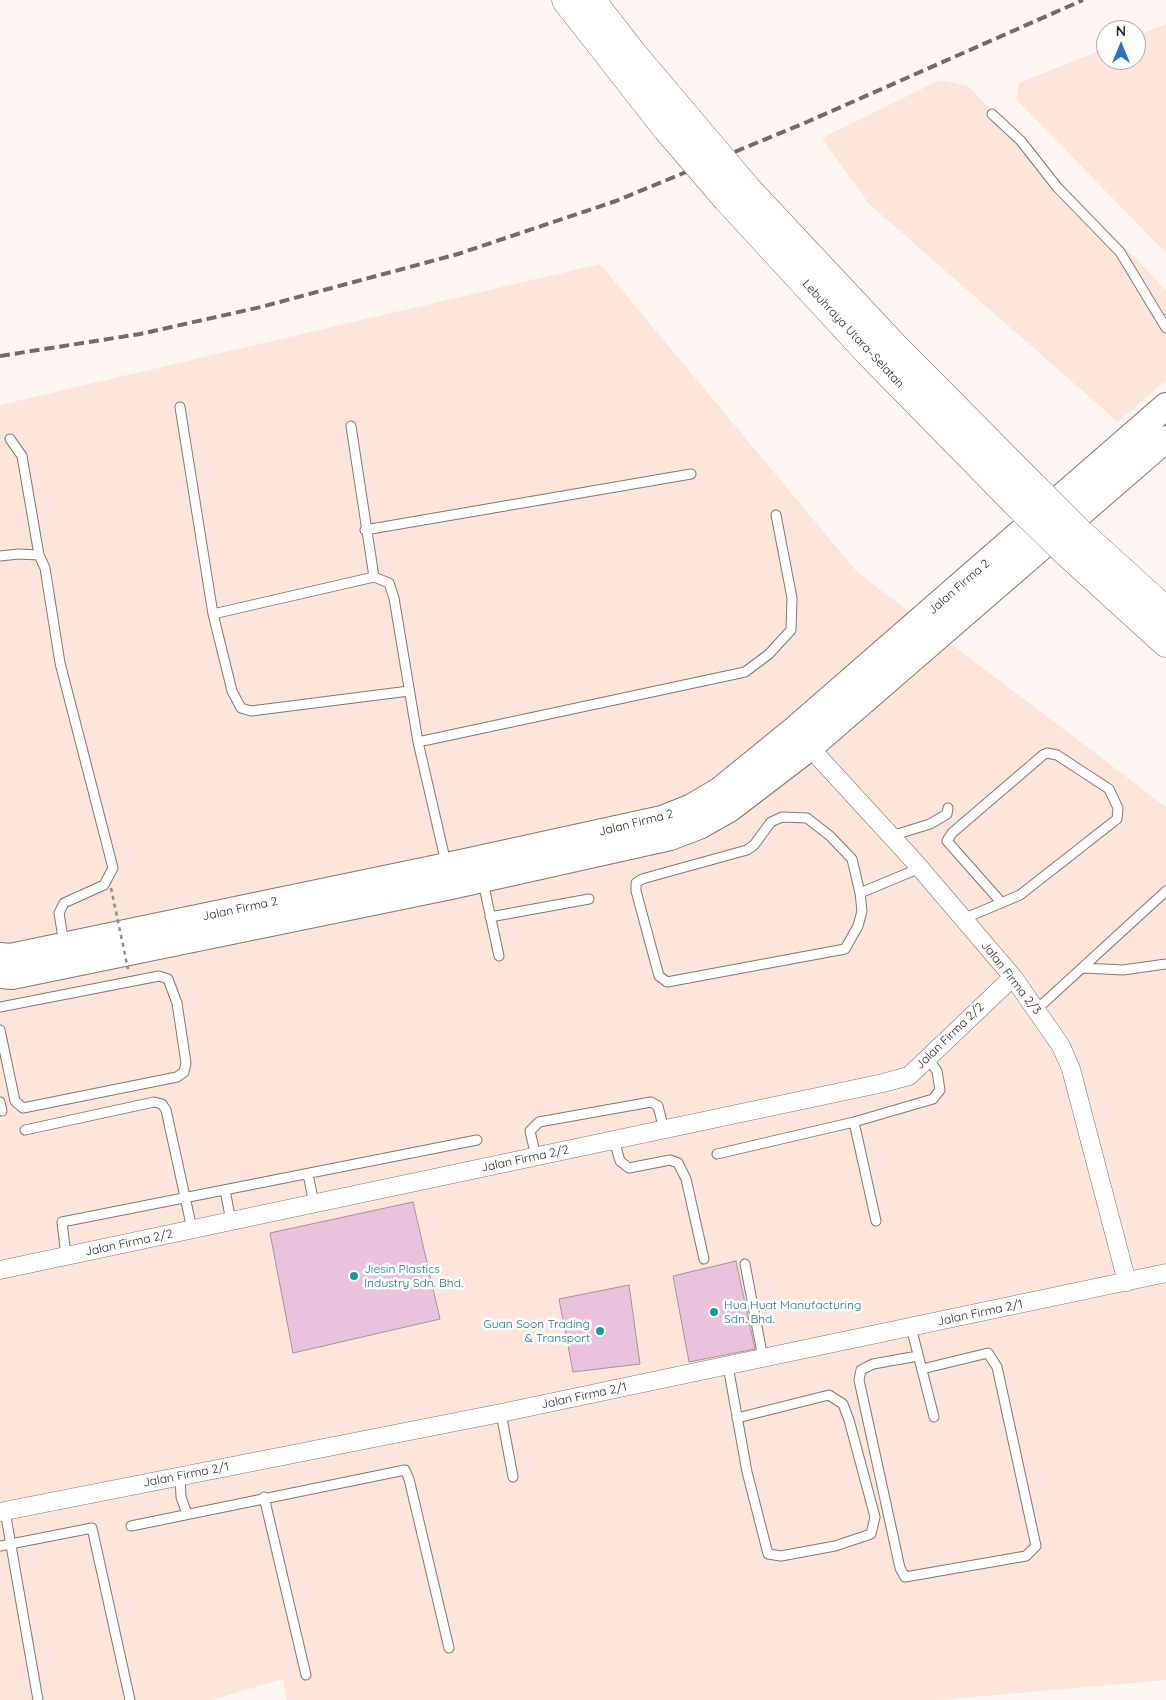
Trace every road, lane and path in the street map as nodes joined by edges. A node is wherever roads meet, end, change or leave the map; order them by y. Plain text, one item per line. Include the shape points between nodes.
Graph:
1 (566, 0) edge
2 (591, 0) edge
3 (992, 114) dead end
4 (678, 124) junction
5 (1166, 328) edge
6 (1166, 406) edge
7 (180, 408) dead end
8 (351, 426) dead end
9 (10, 439) dead end
10 (1166, 439) edge
11 (691, 474) dead end
12 (776, 515) dead end
13 (366, 530) junction
14 (1073, 543) junction
15 (39, 555) junction
16 (0, 556) edge
17 (374, 577) junction
18 (1166, 611) edge
19 (213, 614) junction
20 (1166, 643) edge
21 (409, 691) junction
22 (802, 739) junction
23 (418, 742) junction
24 (948, 808) dead end
25 (891, 836) junction
26 (920, 868) junction
27 (449, 876) junction
28 (482, 879) junction
29 (111, 888) dead end
30 (1166, 891) edge
31 (860, 893) junction
32 (588, 899) dead end
33 (1001, 902) junction
34 (490, 917) junction
35 (963, 918) junction
36 (64, 946) junction
37 (0, 956) edge
38 (499, 956) dead end
39 (1166, 964) edge
40 (1082, 968) junction
41 (128, 970) dead end
42 (0, 975) edge
43 (1013, 977) junction
44 (0, 1007) edge
45 (1036, 1010) junction
46 (0, 1030) edge
47 (928, 1058) junction
48 (854, 1122) junction
49 (25, 1130) dead end
50 (664, 1130) junction
51 (477, 1140) dead end
52 (614, 1140) junction
53 (717, 1154) dead end
54 (536, 1157) junction
55 (308, 1174) junction
56 (226, 1190) junction
57 (185, 1197) junction
58 (314, 1204) junction
59 (231, 1221) junction
60 (876, 1221) dead end
61 (192, 1230) junction
62 (66, 1256) junction
63 (704, 1259) dead end
64 (745, 1264) dead end
65 (0, 1270) edge
66 (1166, 1273) edge
67 (1127, 1282) junction
68 (911, 1327) junction
69 (918, 1356) junction
70 (763, 1358) junction
71 (728, 1366) junction
72 (922, 1369) junction
73 (500, 1414) junction
74 (934, 1417) dead end
75 (737, 1418) junction
76 (180, 1476) junction
77 (513, 1477) dead end
78 (264, 1498) junction
79 (3, 1512) edge
80 (187, 1514) junction
81 (131, 1526) dead end
82 (11, 1544) junction
83 (0, 1546) edge
84 (448, 1648) dead end
85 (306, 1675) dead end
86 (38, 1700) edge
87 (130, 1700) edge

1 - 4 highway, Lebuhraya Utara–Selatan
2 - 4 highway, Lebuhraya Utara–Selatan via 633,54
3 - 5 lane via 1021,141 1057,187 1120,252
4 - 14 highway, Lebuhraya Utara–Selatan, bridge via 737,195 894,346 1026,496
6 - 22 main road, Jalan Firma 2
7 - 19 lane
8 - 13 lane
9 - 15 lane via 22,456
10 - 22 main road, Jalan Firma 2
11 - 13 lane
12 - 23 lane via 792,598 791,630 769,654 745,672
13 - 17 lane
14 - 18 highway, Lebuhraya Utara–Selatan
14 - 20 highway, Lebuhraya Utara–Selatan
15 - 16 lane
15 - 36 lane via 46,568 60,663 113,868 104,884 64,903 59,913
17 - 19 lane
17 - 21 lane via 389,583
19 - 21 lane via 232,691 241,708 251,711
21 - 23 lane
22 - 25 street, Jalan Firma 2/3
22 - 27 main road, Jalan Firma 2 via 692,807 662,819
22 - 28 main road, Jalan Firma 2 via 728,809 699,826 670,837
23 - 27 lane
24 - 25 lane via 947,814 930,824
25 - 26 street, Jalan Firma 2/3
26 - 31 lane
26 - 35 street, Jalan Firma 2/3
27 - 28 main road, Jalan Firma 2
27 - 36 main road, Jalan Firma 2
27 - 42 main road, Jalan Firma 2 via 12,976
28 - 34 lane
29 - 41 path, bridge
30 - 40 lane
31 - 31 lane via 862,911 845,949 667,982 659,976 636,883 748,850 771,822 782,817 807,818 852,859
32 - 34 lane
33 - 33 lane via 1020,895 1117,819 1118,808 1109,789 1057,755 1043,755 952,833 947,841
33 - 35 lane
34 - 38 lane
35 - 43 street, Jalan Firma 2/3
36 - 37 main road, Jalan Firma 2 via 10,957
39 - 40 lane via 1123,970
40 - 45 lane
43 - 45 street, Jalan Firma 2/3
43 - 47 street, Jalan Firma 2/2
44 - 46 lane via 158,976 168,980 176,1003 186,1063 184,1072 177,1077 23,1108 15,1101
45 - 67 street, Jalan Firma 2/3 via 1061,1046 1072,1069
47 - 48 lane via 937,1071 940,1090 933,1100
47 - 50 street, Jalan Firma 2/2 via 909,1076 884,1083
48 - 53 lane
48 - 60 lane
49 - 57 lane via 154,1102 162,1104
50 - 52 street, Jalan Firma 2/2
50 - 54 lane via 658,1106 651,1102 539,1122 530,1131
51 - 55 lane
52 - 54 street, Jalan Firma 2/2
52 - 63 lane via 620,1161 629,1168 670,1160 678,1163 686,1179
54 - 58 street, Jalan Firma 2/2
55 - 56 lane
55 - 58 lane
56 - 57 lane
56 - 59 lane
57 - 61 lane
57 - 62 lane via 62,1222
58 - 59 street, Jalan Firma 2/2
59 - 61 street, Jalan Firma 2/2
61 - 62 street, Jalan Firma 2/2
62 - 65 street, Jalan Firma 2/2
64 - 70 lane
66 - 67 street, Jalan Firma 2/1
67 - 68 street, Jalan Firma 2/1
68 - 69 lane
68 - 70 street, Jalan Firma 2/1
69 - 72 lane
69 - 72 lane via 873,1364 861,1370 859,1380 900,1568 905,1577 1026,1556 1036,1546 997,1367 988,1353
70 - 71 street, Jalan Firma 2/1
71 - 73 street, Jalan Firma 2/1
71 - 75 lane
72 - 74 lane
73 - 76 street, Jalan Firma 2/1
73 - 77 lane
75 - 75 lane via 768,1554 781,1556 834,1546 871,1534 875,1517 843,1404 829,1395
76 - 79 street, Jalan Firma 2/1
76 - 80 lane via 181,1497
78 - 80 lane
78 - 84 lane via 404,1470 409,1479
78 - 85 lane
79 - 82 lane
80 - 81 lane
82 - 83 lane
82 - 86 lane
82 - 87 lane via 92,1528

